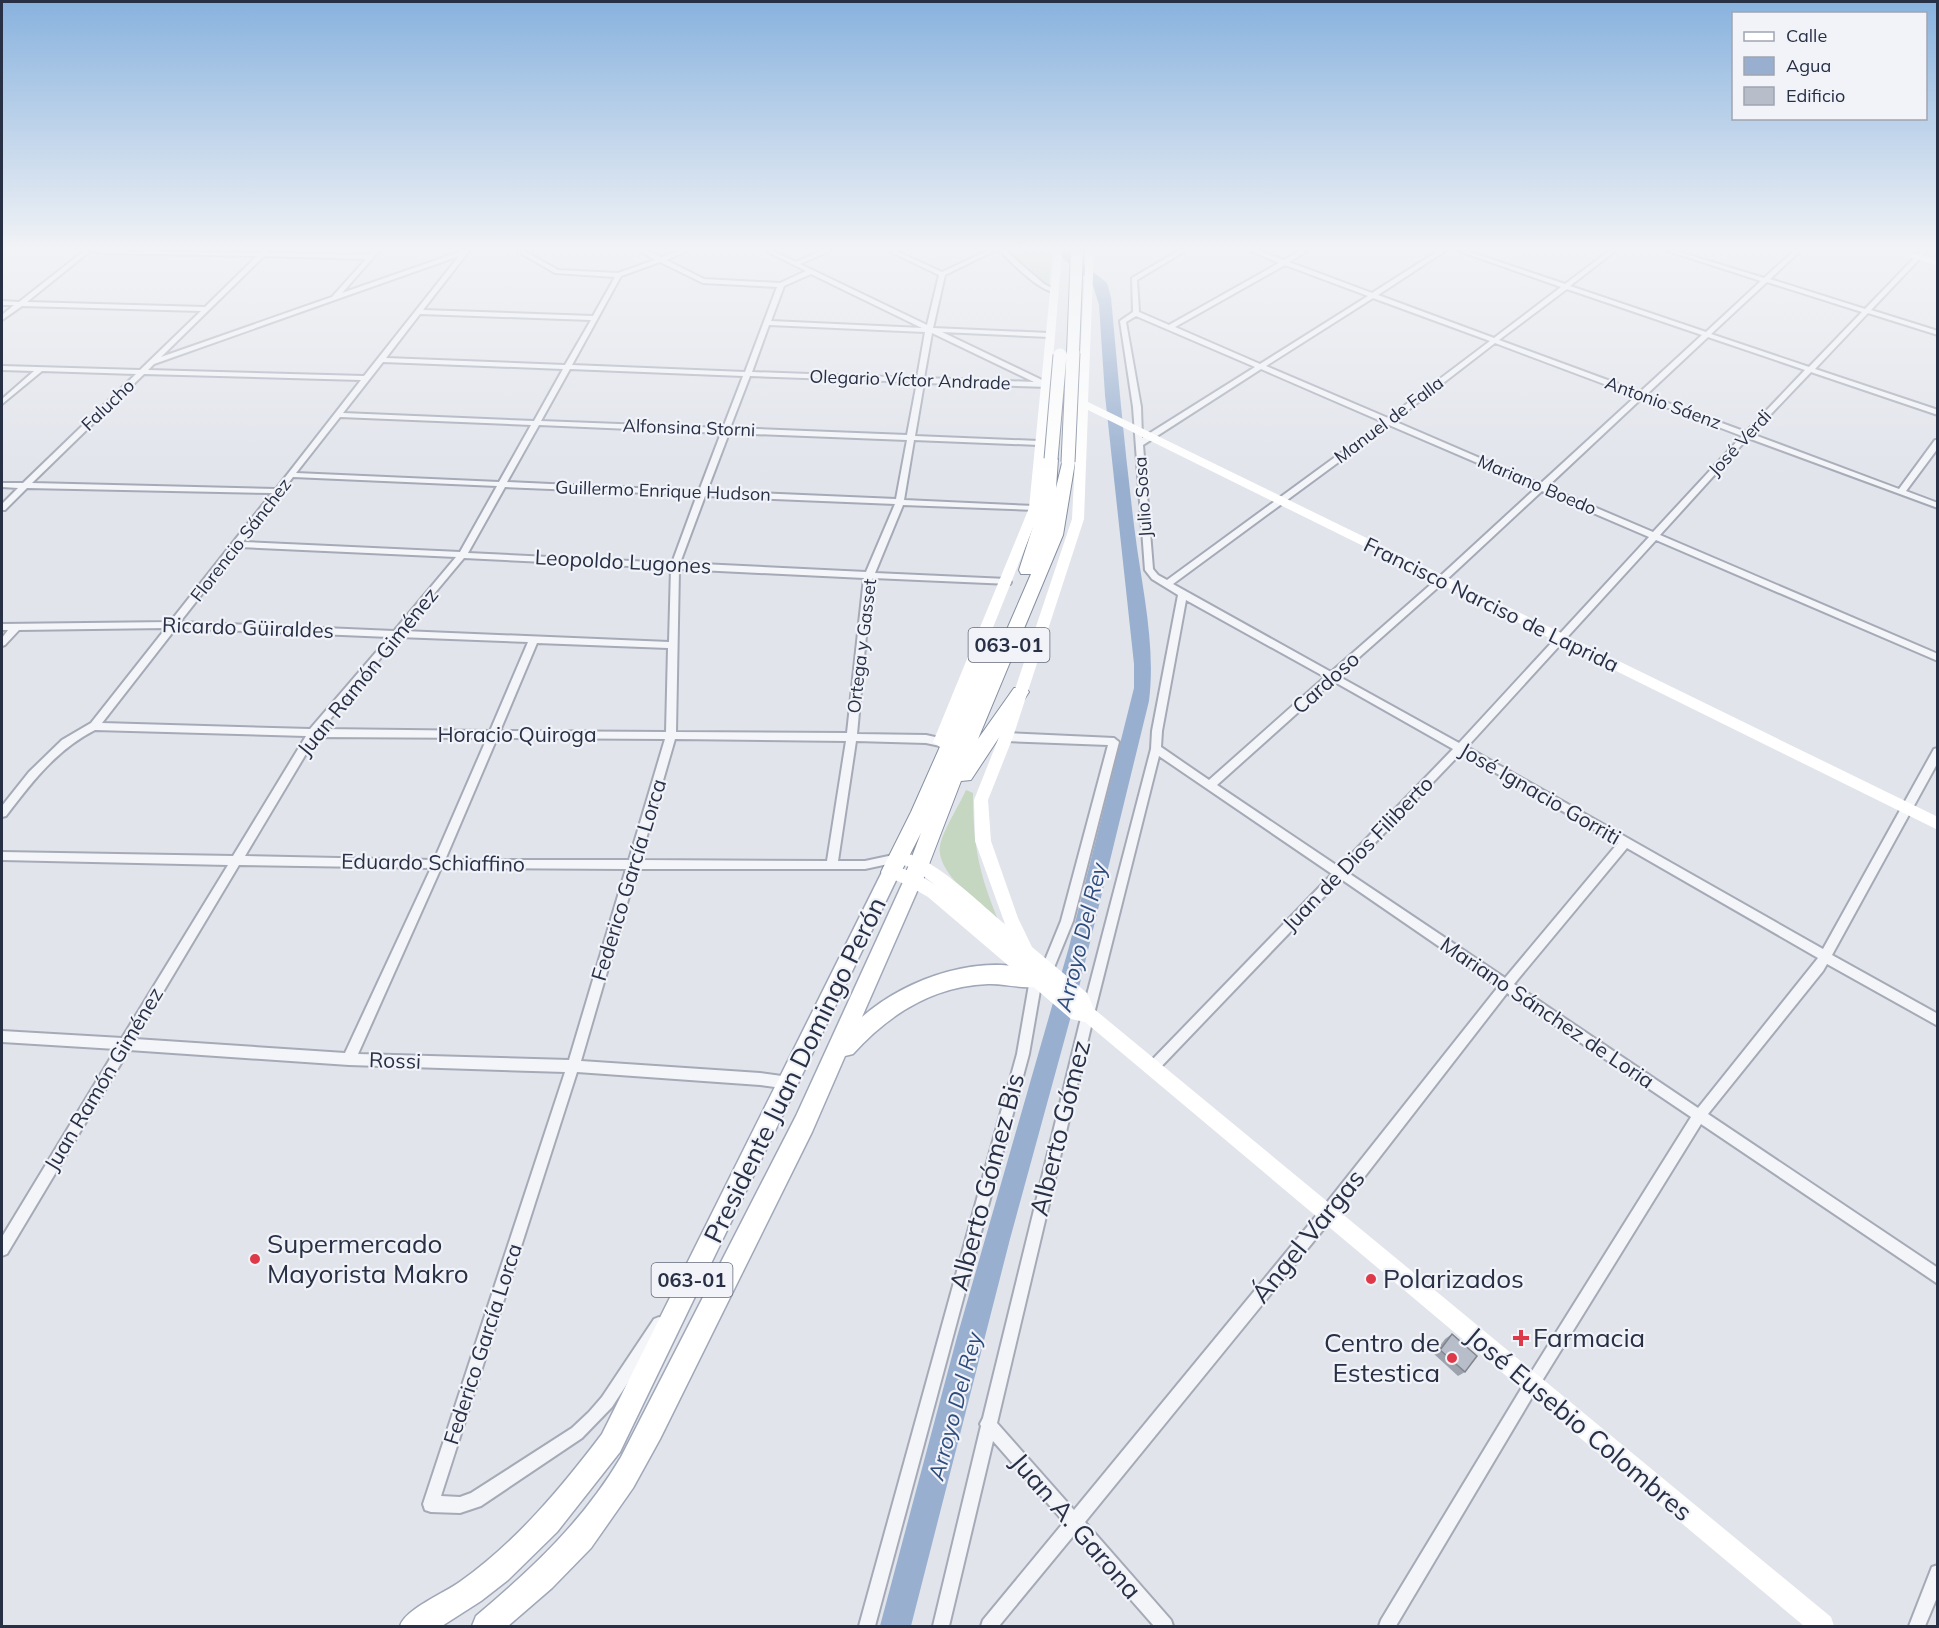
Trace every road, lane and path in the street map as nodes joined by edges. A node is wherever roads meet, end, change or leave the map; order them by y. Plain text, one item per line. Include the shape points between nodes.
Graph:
1 (188, 327) edge
2 (251, 327) edge
3 (405, 327) edge
4 (589, 327) edge
5 (765, 327) edge
6 (859, 327) edge
7 (923, 327) edge
8 (930, 327) edge
9 (1050, 327) edge
10 (1067, 327) edge
11 (1087, 327) edge
12 (1124, 327) edge
13 (1170, 327) edge
14 (1322, 327) edge
15 (1460, 327) edge
16 (1509, 327) edge
17 (1689, 327) edge
18 (1714, 327) edge
19 (1850, 327) edge
20 (1918, 327) edge
21 (929, 330) junction
22 (1707, 333) junction
23 (1938, 333) edge
24 (1049, 335) junction
25 (1493, 339) junction
26 (380, 360) junction
27 (150, 363) junction
28 (1262, 366) junction
29 (2, 368) edge
30 (567, 368) junction
31 (40, 369) junction
32 (1810, 369) junction
33 (143, 371) junction
34 (747, 374) junction
35 (366, 378) junction
36 (922, 380) junction
37 (1045, 385) junction
38 (1639, 395) junction
39 (2, 402) edge
40 (1083, 405) junction
41 (1938, 413) edge
42 (339, 415) junction
43 (1389, 421) junction
44 (538, 422) junction
45 (1134, 429) junction
46 (728, 430) junction
47 (1747, 435) junction
48 (911, 437) junction
49 (1151, 438) junction
50 (1938, 442) edge
51 (1039, 443) junction
52 (1139, 444) junction
53 (291, 475) junction
54 (2, 485) edge
55 (503, 485) junction
56 (24, 486) junction
57 (1542, 487) junction
58 (278, 491) junction
59 (705, 492) junction
60 (1901, 492) junction
61 (900, 501) junction
62 (1280, 501) junction
63 (1938, 506) edge
64 (2, 508) edge
65 (1035, 508) junction
66 (1655, 536) junction
67 (238, 544) junction
68 (463, 554) junction
69 (1147, 564) joint
70 (675, 565) junction
71 (869, 575) junction
72 (1440, 581) junction
73 (1007, 582) junction
74 (1166, 585) junction
75 (1183, 594) junction
76 (174, 625) junction
77 (2, 627) edge
78 (16, 627) junction
79 (397, 633) junction
80 (1560, 639) junction
81 (534, 640) junction
82 (2, 644) edge
83 (674, 645) junction
84 (1938, 658) edge
85 (1333, 678) junction
86 (1020, 692) junction
87 (94, 726) junction
88 (313, 734) junction
89 (493, 736) junction
90 (671, 736) junction
91 (852, 737) junction
92 (1006, 737) junction
93 (940, 742) junction
94 (1460, 748) junction
95 (1156, 749) junction
96 (1938, 752) edge
97 (1211, 784) junction
98 (1908, 809) junction
99 (2, 813) edge
100 (927, 818) junction
101 (1938, 824) edge
102 (1624, 844) junction
103 (2, 856) edge
104 (236, 861) junction
105 (438, 864) junction
106 (634, 865) junction
107 (832, 865) junction
108 (865, 865) junction
109 (905, 868) junction
110 (1341, 872) junction
111 (1028, 954) junction
112 (1825, 957) junction
113 (1047, 979) junction
114 (1505, 987) junction
115 (1082, 1009) junction
116 (1938, 1021) edge
117 (2, 1036) edge
118 (124, 1043) junction
119 (349, 1059) junction
120 (832, 1065) junction
121 (573, 1066) junction
122 (1153, 1066) junction
123 (789, 1083) junction
124 (1699, 1116) junction
125 (1326, 1215) junction
126 (708, 1248) junction
127 (2, 1249) edge
128 (1938, 1277) edge
129 (1532, 1384) junction
130 (988, 1424) junction
131 (1073, 1523) junction
132 (1938, 1573) edge
133 (414, 1626) edge
134 (486, 1626) edge
135 (867, 1626) edge
136 (941, 1626) edge
137 (989, 1626) edge
138 (1165, 1626) edge
139 (1387, 1626) edge
140 (1822, 1626) edge
141 (1917, 1626) edge

1 - 27 street, Falucho
2 - 27 street
3 - 26 street, Florencio Sánchez
4 - 30 street, Juan Ramón Giménez
5 - 34 street, Federico García Lorca
6 - 21 street
7 - 21 street
8 - 21 street, Ortega y Gasset
9 - 24 street
10 - 100 highway, 063-01, bridge via 1055,535
11 - 40 street
12 - 45 street
13 - 28 street, Mariano Boedo
14 - 28 street, Julio Sosa
15 - 25 street, Antonio Sáenz
16 - 25 street, Manuel de Falla
17 - 22 street
18 - 22 street, Cardoso
19 - 32 street, José Verdi
20 - 23 street
21 - 24 street
21 - 36 street, Ortega y Gasset
21 - 37 street
22 - 32 street
22 - 38 street, Cardoso
24 - 37 street
25 - 38 street, Antonio Sáenz
25 - 43 street, Manuel de Falla
26 - 30 street, Olegario Víctor Andrade
26 - 35 street, Florencio Sánchez
27 - 33 street, Falucho
28 - 43 street, Mariano Boedo
28 - 49 street, Julio Sosa
29 - 31 street
30 - 34 street, Olegario Víctor Andrade
30 - 44 street, Juan Ramón Giménez
31 - 33 street
31 - 39 street
32 - 41 street
32 - 47 street, José Verdi
33 - 35 street
33 - 56 street, Falucho
34 - 36 street, Olegario Víctor Andrade
34 - 46 street, Federico García Lorca
35 - 42 street, Florencio Sánchez
36 - 37 street, Olegario Víctor Andrade
36 - 48 street, Ortega y Gasset
37 - 40 street, Francisco Narciso de Laprida
37 - 51 street
38 - 47 street, Antonio Sáenz
38 - 57 street, Cardoso
40 - 45 street, Francisco Narciso de Laprida
40 - 86 street via 1078,519
42 - 44 street, Alfonsina Storni
42 - 53 street, Florencio Sánchez
43 - 57 street, Mariano Boedo
43 - 62 street, Manuel de Falla
44 - 46 street, Alfonsina Storni
44 - 55 street, Juan Ramón Giménez
45 - 49 street, Francisco Narciso de Laprida
45 - 52 street
46 - 48 street, Alfonsina Storni
46 - 59 street, Federico García Lorca
47 - 60 street, Antonio Sáenz
47 - 66 street, José Verdi
48 - 51 street, Alfonsina Storni
48 - 61 street, Ortega y Gasset
49 - 52 street, Julio Sosa
49 - 62 street, Francisco Narciso de Laprida
50 - 60 street
51 - 65 street
52 - 69 street, Julio Sosa
53 - 55 street, Guillermo Enrique Hudson
53 - 58 street, Florencio Sánchez
54 - 56 street
55 - 59 street, Guillermo Enrique Hudson
55 - 68 street, Juan Ramón Giménez
56 - 58 street
56 - 64 street, Falucho
57 - 66 street, Mariano Boedo
57 - 72 street, Cardoso
58 - 67 street, Florencio Sánchez
59 - 61 street, Guillermo Enrique Hudson
59 - 70 street, Federico García Lorca
60 - 63 street, Antonio Sáenz
61 - 65 street, Guillermo Enrique Hudson
61 - 71 street, Ortega y Gasset
62 - 72 street, Francisco Narciso de Laprida
62 - 74 street
65 - 73 street
66 - 80 street, José Verdi
66 - 84 street, Mariano Boedo
67 - 68 street, Leopoldo Lugones
67 - 76 street, Florencio Sánchez
68 - 70 street, Leopoldo Lugones
68 - 79 street, Juan Ramón Giménez
69 - 74 street, José Ignacio Gorriti
70 - 71 street, Leopoldo Lugones
70 - 83 street, Federico García Lorca
71 - 73 street, Leopoldo Lugones
71 - 91 street, Ortega y Gasset
72 - 80 street, Francisco Narciso de Laprida
72 - 85 street, Cardoso
73 - 93 street
74 - 75 street, José Ignacio Gorriti
75 - 85 street, José Ignacio Gorriti
75 - 95 street, Alberto Gómez
76 - 78 street, Ricardo Güiraldes
76 - 79 street, Ricardo Güiraldes
76 - 87 street, Florencio Sánchez
77 - 78 street, Ricardo Güiraldes
78 - 82 street
79 - 81 street, Ricardo Güiraldes
79 - 88 street, Juan Ramón Giménez
80 - 94 street, Juan de Dios Filiberto
80 - 98 street, Francisco Narciso de Laprida
81 - 83 street, Ricardo Güiraldes
81 - 89 street
83 - 90 street, Federico García Lorca
85 - 94 street, José Ignacio Gorriti
85 - 97 street, Cardoso
86 - 92 street
86 - 100 highway
87 - 88 street, Horacio Quiroga
87 - 99 street, Florencio Sánchez via 46,756
88 - 89 street, Horacio Quiroga
88 - 104 street, Juan Ramón Giménez
89 - 90 street, Horacio Quiroga
89 - 105 street
90 - 91 street, Horacio Quiroga
90 - 106 street, Federico García Lorca
91 - 93 street, Horacio Quiroga
91 - 107 street, Ortega y Gasset
92 - 111 street via 982,795 982,841 1010,919
92 - 113 street, Alberto Gómez Bis via 1114,741 1067,921
93 - 100 highway via 921,789
94 - 102 street, José Ignacio Gorriti
94 - 110 street, Juan de Dios Filiberto
95 - 97 street, Mariano Sánchez de Loria
95 - 115 street, Alberto Gómez
96 - 98 street
97 - 110 street, Mariano Sánchez de Loria
98 - 101 street, Francisco Narciso de Laprida
98 - 112 street
100 - 109 highway, 063-01
102 - 112 street, José Ignacio Gorriti
102 - 114 street, Ángel Vargas
103 - 104 street, Eduardo Schiaffino
104 - 105 street, Eduardo Schiaffino
104 - 118 street, Juan Ramón Giménez
105 - 106 street, Eduardo Schiaffino
105 - 119 street
106 - 107 street, Eduardo Schiaffino
106 - 121 street, Federico García Lorca
107 - 108 street, Eduardo Schiaffino
108 - 109 street, Eduardo Schiaffino
108 - 109 street, Eduardo Schiaffino
109 - 111 street, José Eusebio Colombres
109 - 113 street, José Eusebio Colombres
109 - 120 main road, Presidente Juan Domingo Perón / 063-01
109 - 123 main road, Presidente Juan Domingo Perón / 063-01
110 - 114 street, Mariano Sánchez de Loria
110 - 122 street, Juan de Dios Filiberto
111 - 113 street, José Eusebio Colombres
112 - 116 street, José Ignacio Gorriti
112 - 124 street
113 - 115 street, José Eusebio Colombres
113 - 120 main road via 989,975 954,978 923,990 874,1019
113 - 135 street, Alberto Gómez Bis via 1023,1054
114 - 124 street, Mariano Sánchez de Loria
114 - 125 street, Ángel Vargas
115 - 122 street, José Eusebio Colombres
115 - 130 street, Alberto Gómez
117 - 118 street, Rossi
118 - 119 street, Rossi
118 - 127 street, Juan Ramón Giménez
119 - 121 street, Rossi
120 - 134 main road, Presidente Juan Domingo Perón / 063-01 via 626,1474 593,1524 556,1564
121 - 123 street, Rossi
121 - 126 street, Federico García Lorca via 431,1504 460,1505 475,1500 577,1433 607,1402
122 - 125 street, José Eusebio Colombres
123 - 126 main road, Presidente Juan Domingo Perón / 063-01
124 - 128 street, Mariano Sánchez de Loria
124 - 129 street
125 - 129 street, José Eusebio Colombres
125 - 131 street, Ángel Vargas
126 - 133 main road, Presidente Juan Domingo Perón / 063-01 via 611,1443 588,1475 520,1548 469,1594
129 - 139 street
129 - 140 street, José Eusebio Colombres
130 - 131 street, Juan A. Garona
130 - 136 street, Alberto Gómez
131 - 137 street, Ángel Vargas
131 - 138 street, Juan A. Garona
132 - 141 street

